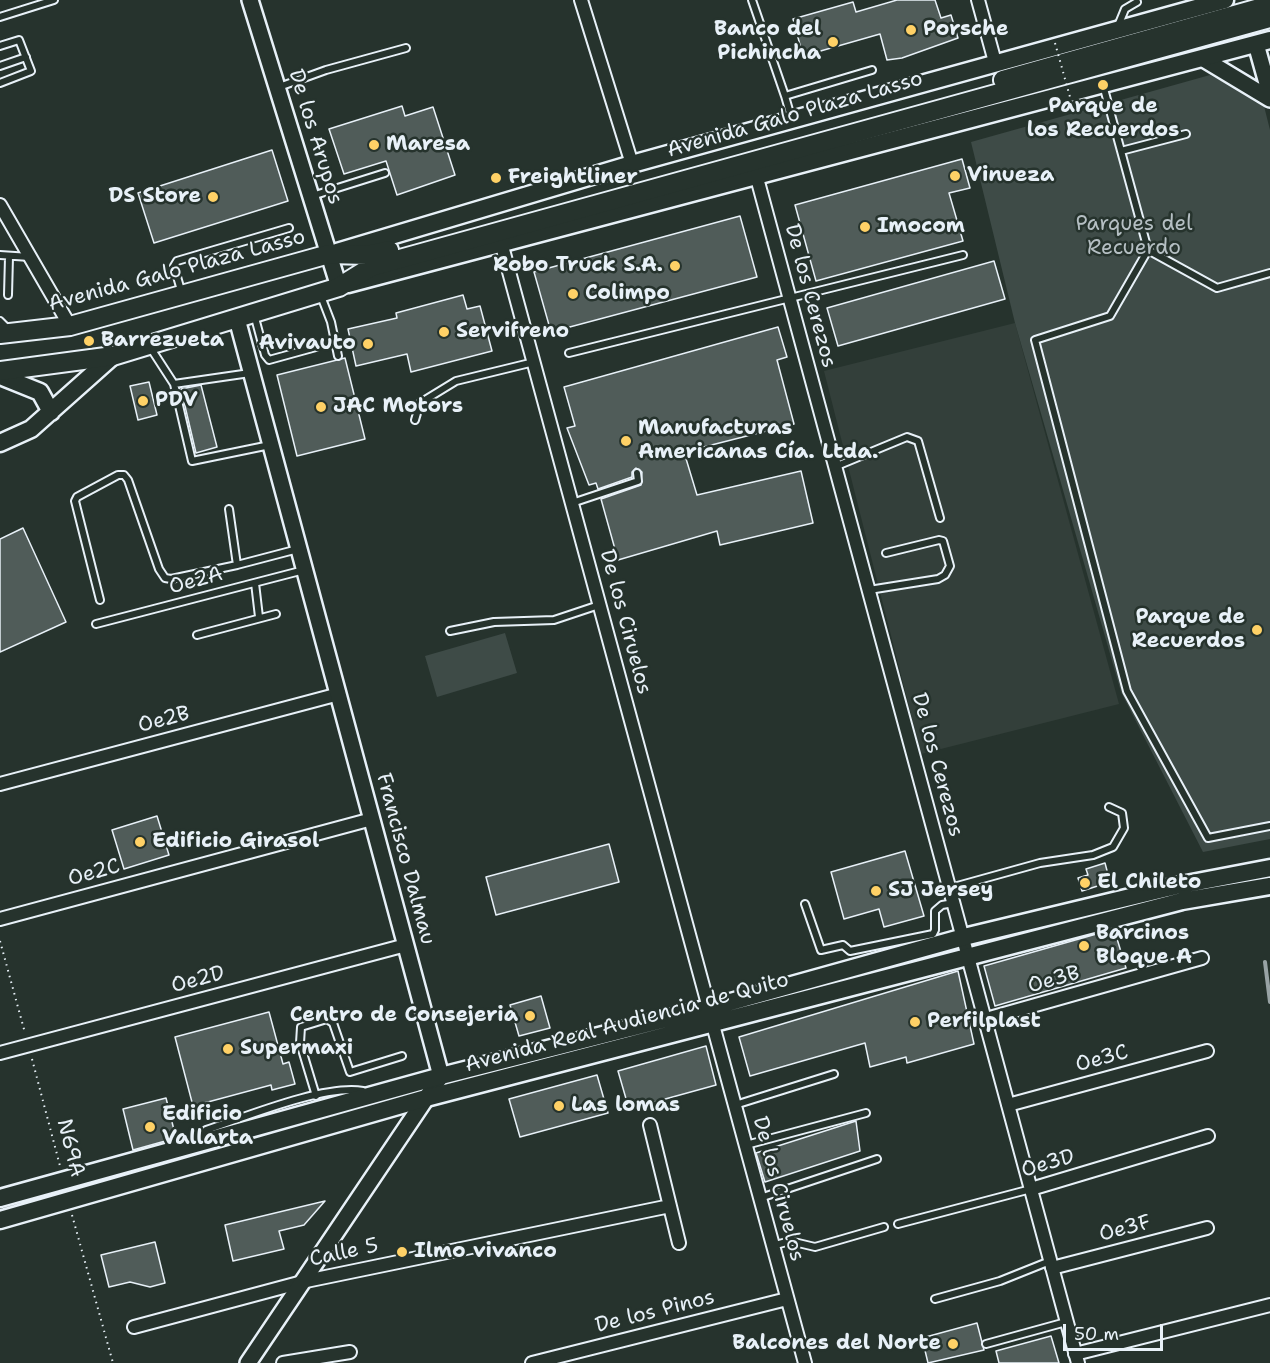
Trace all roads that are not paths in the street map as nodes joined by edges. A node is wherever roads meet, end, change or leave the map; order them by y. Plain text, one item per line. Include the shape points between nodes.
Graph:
1 (54, 0) edge
2 (250, 0) edge
3 (581, 0) edge
4 (752, 0) edge
5 (978, 0) edge
6 (1213, 1) edge
7 (1137, 2) dead end
8 (1270, 5) edge
9 (1237, 14) edge
10 (0, 17) edge
11 (1270, 18) edge
12 (1117, 29) junction
13 (1263, 42) edge
14 (0, 46) edge
15 (406, 48) dead end
16 (26, 57) junction
17 (1202, 58) junction
18 (995, 62) junction
19 (0, 66) edge
20 (872, 70) dead end
21 (0, 83) edge
22 (1103, 85) junction
23 (279, 87) junction
24 (1270, 94) edge
25 (785, 96) junction
26 (1270, 99) edge
27 (791, 119) junction
28 (1186, 134) dead end
29 (1121, 151) junction
30 (632, 164) junction
31 (385, 173) dead end
32 (757, 178) junction
33 (311, 196) junction
34 (0, 205) edge
35 (289, 228) dead end
36 (502, 246) junction
37 (1148, 250) junction
38 (329, 254) junction
39 (0, 255) edge
40 (963, 255) dead end
41 (9, 256) junction
42 (31, 257) junction
43 (1270, 273) edge
44 (339, 287) junction
45 (319, 293) junction
46 (182, 294) junction
47 (8, 295) dead end
48 (791, 297) junction
49 (245, 316) junction
50 (70, 326) junction
51 (4, 330) edge
52 (148, 346) junction
53 (316, 347) dead end
54 (570, 353) dead end
55 (113, 356) junction
56 (338, 356) dead end
57 (534, 362) junction
58 (251, 373) junction
59 (0, 374) edge
60 (174, 384) junction
61 (51, 412) junction
62 (415, 420) dead end
63 (0, 443) edge
64 (271, 444) junction
65 (837, 466) junction
66 (637, 473) dead end
67 (572, 503) junction
68 (229, 509) dead end
69 (940, 518) dead end
70 (299, 549) junction
71 (886, 553) dead end
72 (237, 566) junction
73 (304, 570) junction
74 (255, 583) junction
75 (869, 590) junction
76 (100, 600) dead end
77 (600, 605) junction
78 (276, 614) dead end
79 (259, 617) junction
80 (96, 624) dead end
81 (450, 631) dead end
82 (197, 635) dead end
83 (339, 694) junction
84 (0, 784) edge
85 (1109, 807) dead end
86 (372, 819) junction
87 (1270, 826) edge
88 (1270, 868) edge
89 (1270, 886) edge
90 (950, 888) junction
91 (954, 903) junction
92 (805, 904) dead end
93 (0, 918) edge
94 (963, 937) junction
95 (406, 945) junction
96 (968, 957) junction
97 (1202, 958) dead end
98 (709, 1008) junction
99 (986, 1019) junction
100 (713, 1025) junction
101 (1207, 1051) dead end
102 (0, 1053) edge
103 (402, 1056) dead end
104 (834, 1074) dead end
105 (441, 1076) junction
106 (372, 1095) junction
107 (316, 1096) junction
108 (426, 1098) junction
109 (735, 1105) junction
110 (1008, 1105) junction
111 (285, 1112) junction
112 (866, 1113) dead end
113 (650, 1125) dead end
114 (1208, 1136) dead end
115 (746, 1145) junction
116 (877, 1160) dead end
117 (1031, 1189) junction
118 (0, 1198) edge
119 (759, 1198) junction
120 (670, 1206) junction
121 (0, 1220) edge
122 (898, 1224) dead end
123 (884, 1227) dead end
124 (1207, 1228) dead end
125 (680, 1243) dead end
126 (772, 1246) junction
127 (1051, 1264) junction
128 (306, 1281) junction
129 (787, 1299) junction
130 (935, 1299) dead end
131 (1270, 1305) edge
132 (1066, 1322) junction
133 (134, 1327) dead end
134 (986, 1344) dead end
135 (350, 1352) dead end
136 (1076, 1358) edge
137 (248, 1363) edge
138 (284, 1363) edge
139 (532, 1363) edge
140 (805, 1363) edge

1 - 10 lane
2 - 23 street, De los Arupos
3 - 30 street
4 - 25 lane
5 - 18 street
6 - 12 main road, Avenida Galo Plaza Lasso
7 - 12 lane via 1125,9
8 - 9 main road, Avenida Galo Plaza Lasso
9 - 11 main road, Avenida Galo Plaza Lasso
9 - 38 main road, Avenida Galo Plaza Lasso via 521,215 367,255
9 - 44 main road, Avenida Galo Plaza Lasso via 371,267
12 - 18 main road, Avenida Galo Plaza Lasso
13 - 17 main road, Avenida Galo Plaza Lasso
13 - 24 street
14 - 16 lane via 19,40
15 - 23 lane
16 - 19 lane
16 - 21 lane via 31,72
17 - 22 main road, Avenida Galo Plaza Lasso
17 - 26 street
18 - 27 main road, Avenida Galo Plaza Lasso
20 - 25 lane
22 - 29 lane
22 - 32 main road, Avenida Galo Plaza Lasso
23 - 33 street, De los Arupos
25 - 27 lane
27 - 30 main road, Avenida Galo Plaza Lasso
28 - 29 lane
29 - 37 lane
30 - 38 main road, Avenida Galo Plaza Lasso
31 - 33 lane
32 - 36 main road, Avenida Galo Plaza Lasso
32 - 48 street, De los Cerezos
33 - 38 street, De los Arupos
34 - 42 street
35 - 46 lane via 177,261 174,266
36 - 44 main road, Avenida Galo Plaza Lasso
36 - 57 street, De los Ciruelos
37 - 43 lane via 1217,288
37 - 87 lane via 1110,316 1035,340 1127,691 1208,838
38 - 44 street, De los Arupos
38 - 46 main road, Avenida Galo Plaza Lasso
39 - 41 lane
40 - 48 lane
41 - 42 lane
41 - 47 lane
42 - 50 street
44 - 45 main road, Avenida Galo Plaza Lasso
45 - 49 main road, Avenida Galo Plaza Lasso
45 - 56 lane via 331,322
46 - 50 main road, Avenida Galo Plaza Lasso
48 - 54 lane
48 - 65 street, De los Cerezos
49 - 52 main road, Avenida Galo Plaza Lasso
49 - 53 lane via 269,360
49 - 58 street, Francisco Dalmau
50 - 51 main road, Avenida Galo Plaza Lasso
52 - 55 main road, Avenida Galo Plaza Lasso
52 - 60 lane
55 - 59 main road, Avenida Galo Plaza Lasso
55 - 61 main road
57 - 62 lane via 456,381 420,403
57 - 67 street, De los Ciruelos
58 - 60 lane
58 - 64 street, Francisco Dalmau
59 - 61 main road via 40,392
60 - 64 lane via 192,461
61 - 63 main road via 31,429
64 - 70 street, Francisco Dalmau
65 - 69 lane via 907,437 915,438
65 - 75 street, De los Cerezos
66 - 67 lane via 638,481
67 - 77 street, De los Ciruelos
68 - 72 lane
70 - 72 lane
70 - 73 street, Francisco Dalmau
71 - 75 lane via 939,540 943,541 950,566 938,579
72 - 76 lane via 165,578 128,480 118,475 77,496 75,501
73 - 74 lane, Oe2A
73 - 83 street, Francisco Dalmau
74 - 79 lane
74 - 80 lane, Oe2A
75 - 90 street, De los Cerezos
77 - 81 lane via 554,620 494,622
77 - 98 street, De los Ciruelos
78 - 79 lane
79 - 82 lane
83 - 84 street, Oe2B
83 - 86 street, Francisco Dalmau
85 - 90 lane via 1122,813 1124,828 1113,847
86 - 93 street, Oe2C
86 - 95 street, Francisco Dalmau
88 - 94 main road, Avenida Real Audiencia de Quito via 1176,886
89 - 96 main road, Avenida Real Audiencia de Quito via 1182,901
90 - 91 street, De los Cerezos
91 - 92 lane via 935,911 933,933 850,951 843,945 821,950
91 - 94 street, De los Cerezos
94 - 96 street, De los Cerezos
94 - 98 main road, Avenida Real Audiencia de Quito
95 - 102 street, Oe2D
95 - 105 street, Francisco Dalmau
96 - 99 street, De los Cerezos
96 - 100 main road, Avenida Real Audiencia de Quito
97 - 99 street, Oe3B
98 - 105 main road, Avenida Real Audiencia de Quito
99 - 110 street, De los Cerezos
100 - 108 main road, Avenida Real Audiencia de Quito
100 - 109 street, De los Ciruelos
101 - 110 street, Oe3C
103 - 107 lane via 350,1072 333,1023 327,1019 301,1027 300,1043
104 - 109 lane
105 - 106 main road, Avenida Real Audiencia de Quito
105 - 108 street
106 - 107 lane via 351,1090
106 - 111 main road, Avenida Real Audiencia de Quito
107 - 111 lane
108 - 121 main road, Avenida Real Audiencia de Quito
108 - 128 street
109 - 115 street, De los Ciruelos
110 - 117 street, De los Cerezos
111 - 118 main road, Avenida Real Audiencia de Quito via 201,1142
112 - 115 lane
113 - 120 street
114 - 117 street, Oe3D
115 - 119 street, De los Ciruelos
116 - 119 lane
117 - 122 lane, Oe3D
117 - 127 street, De los Cerezos
119 - 126 street, De los Ciruelos
120 - 125 street
120 - 128 street, Calle 5
123 - 126 lane via 815,1247 790,1241
124 - 127 street, Oe3F
126 - 129 street, De los Ciruelos
127 - 130 lane
127 - 132 street, De los Cerezos
128 - 133 street, Calle 5
128 - 137 street
129 - 139 street, De los Pinos
129 - 140 street, De los Ciruelos
131 - 136 street
132 - 134 lane
132 - 136 street, De los Cerezos
135 - 138 street

